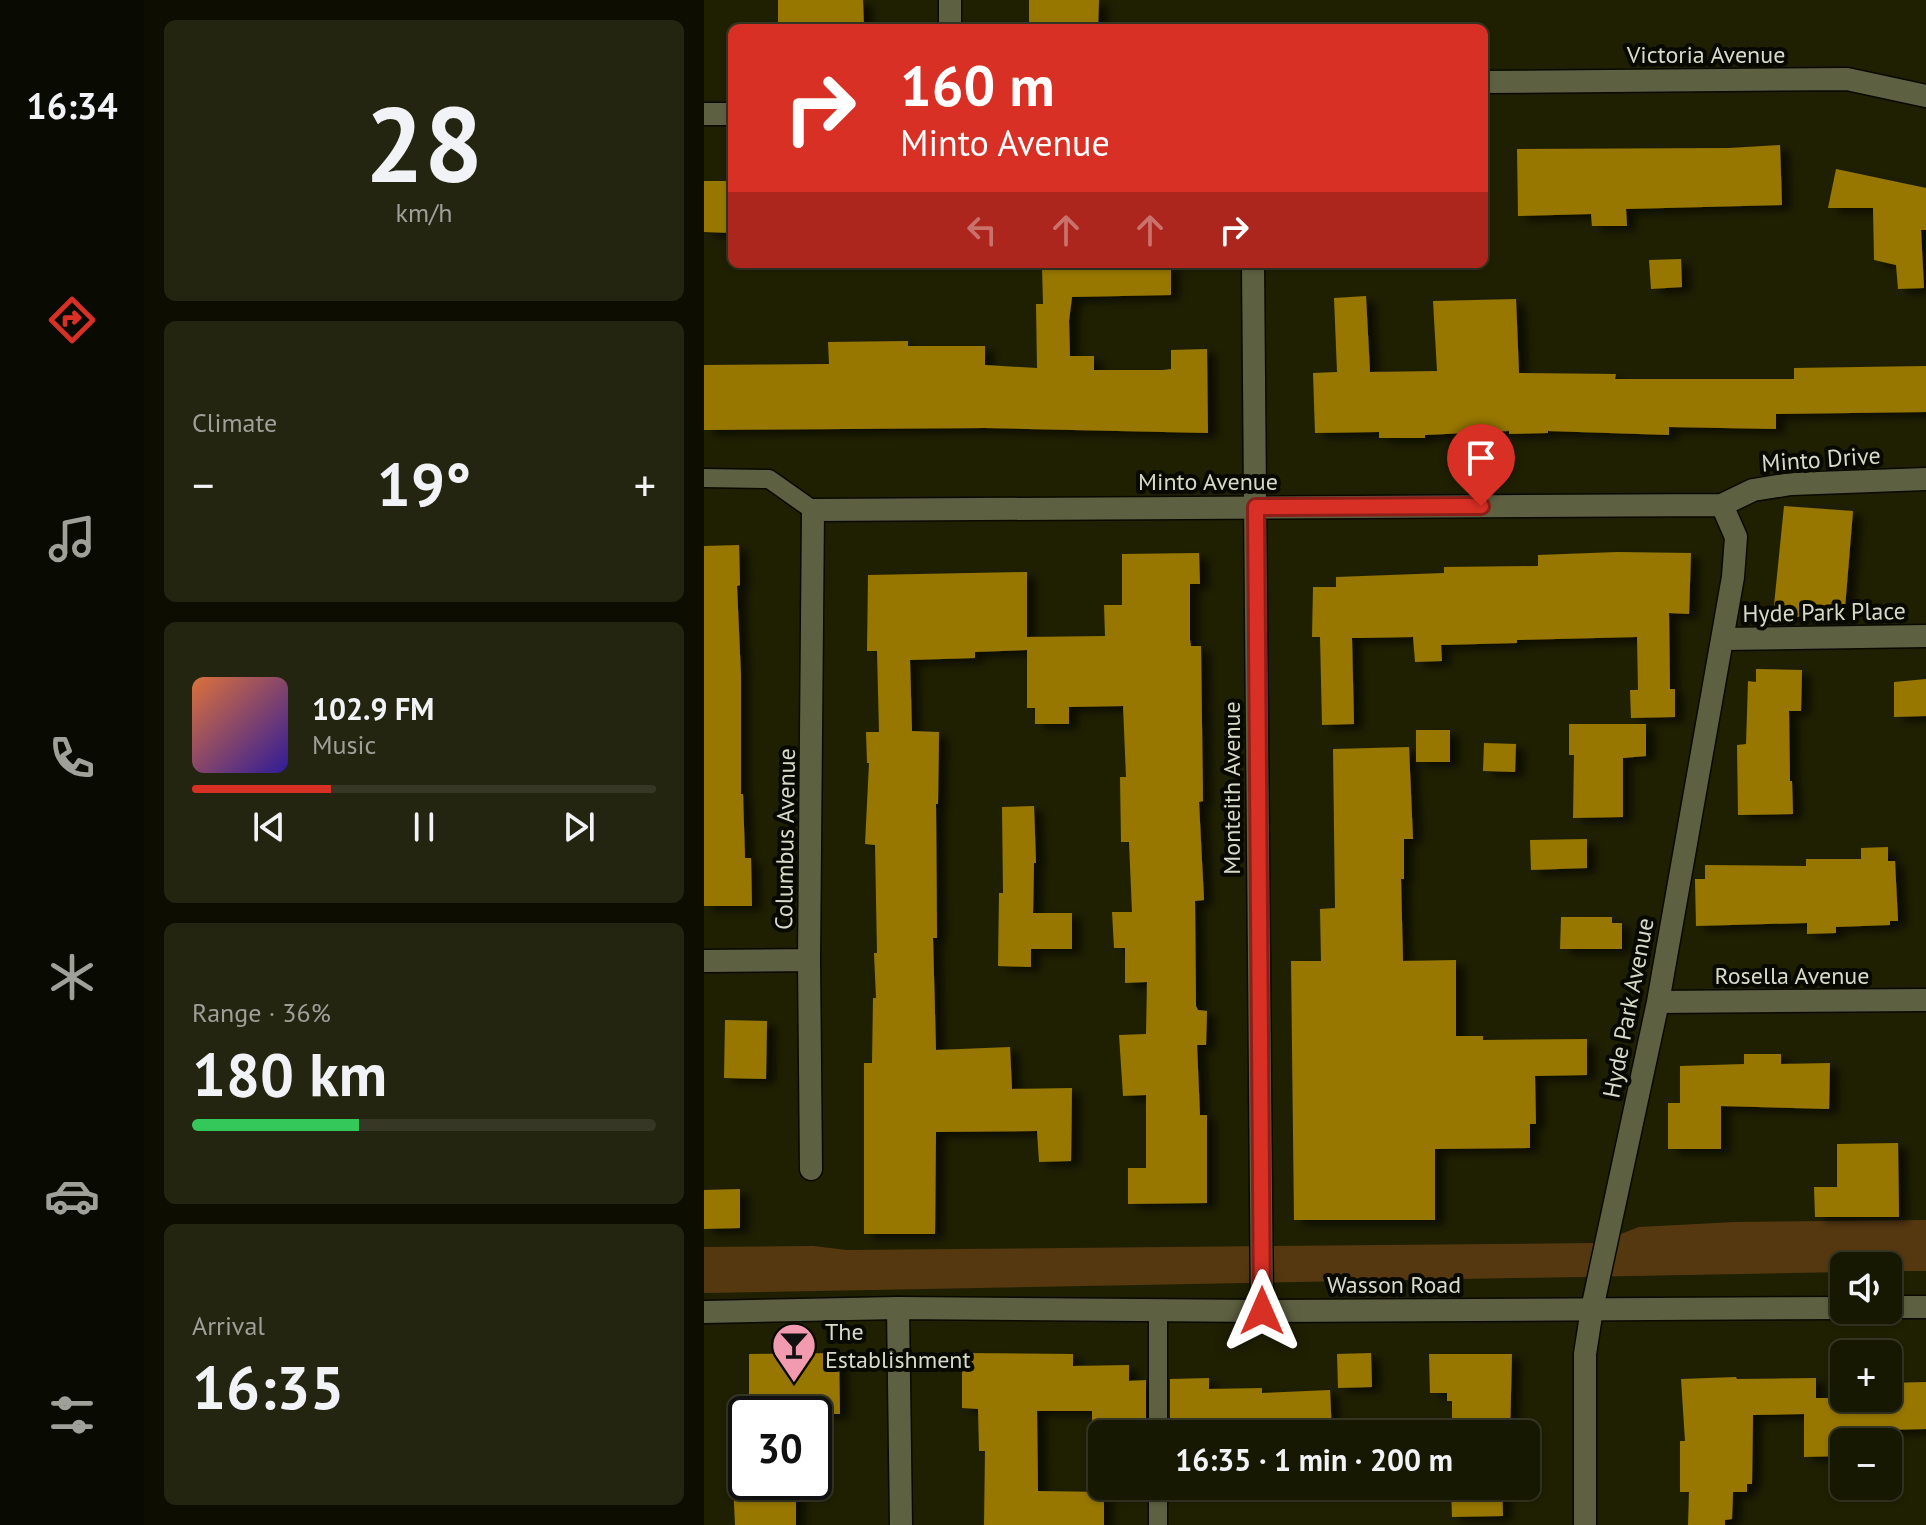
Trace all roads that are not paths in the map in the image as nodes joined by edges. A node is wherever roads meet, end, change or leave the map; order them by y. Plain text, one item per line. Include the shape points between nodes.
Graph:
1 (950, 0) edge
2 (950, 24) edge
3 (1488, 82) edge
4 (1926, 96) edge
5 (704, 114) edge
6 (728, 114) edge
7 (1253, 268) edge
8 (704, 478) edge
9 (1926, 479) edge
10 (1722, 505) junction
11 (1256, 507) junction
12 (813, 510) junction
13 (1926, 636) edge
14 (1722, 639) junction
15 (809, 960) junction
16 (704, 961) edge
17 (1926, 1000) edge
18 (1658, 1002) junction
19 (811, 1169) dead end
20 (1902, 1307) edge
21 (1926, 1307) edge
22 (898, 1308) junction
23 (1830, 1308) edge
24 (1592, 1309) junction
25 (1158, 1311) junction
26 (1262, 1311) junction
27 (704, 1312) edge
28 (1158, 1420) edge
29 (1158, 1500) edge
30 (901, 1525) edge
31 (1158, 1525) edge
32 (1585, 1525) edge

1 - 2 street
3 - 4 street, Victoria Avenue via 1847,79
5 - 6 street
7 - 11 street, Monteith Avenue
8 - 12 lane via 769,479
9 - 10 street, Minto Drive via 1791,484 1753,490
10 - 11 street, Minto Avenue
10 - 14 street, Hyde Park Avenue via 1736,537
11 - 12 street, Minto Avenue
11 - 26 street, Monteith Avenue
12 - 15 street, Columbus Avenue
13 - 14 street, Hyde Park Place
14 - 18 street, Hyde Park Avenue
15 - 16 street
15 - 19 street, Columbus Avenue
17 - 18 street, Rosella Avenue
18 - 24 street, Hyde Park Avenue
20 - 21 street
22 - 25 street, Wasson Road
22 - 27 street, Wasson Road
22 - 30 street
23 - 24 street, Wasson Road
24 - 26 street, Wasson Road
24 - 32 street, Hyde Park Avenue via 1585,1354
25 - 26 street, Wasson Road
25 - 28 lane
29 - 31 lane

